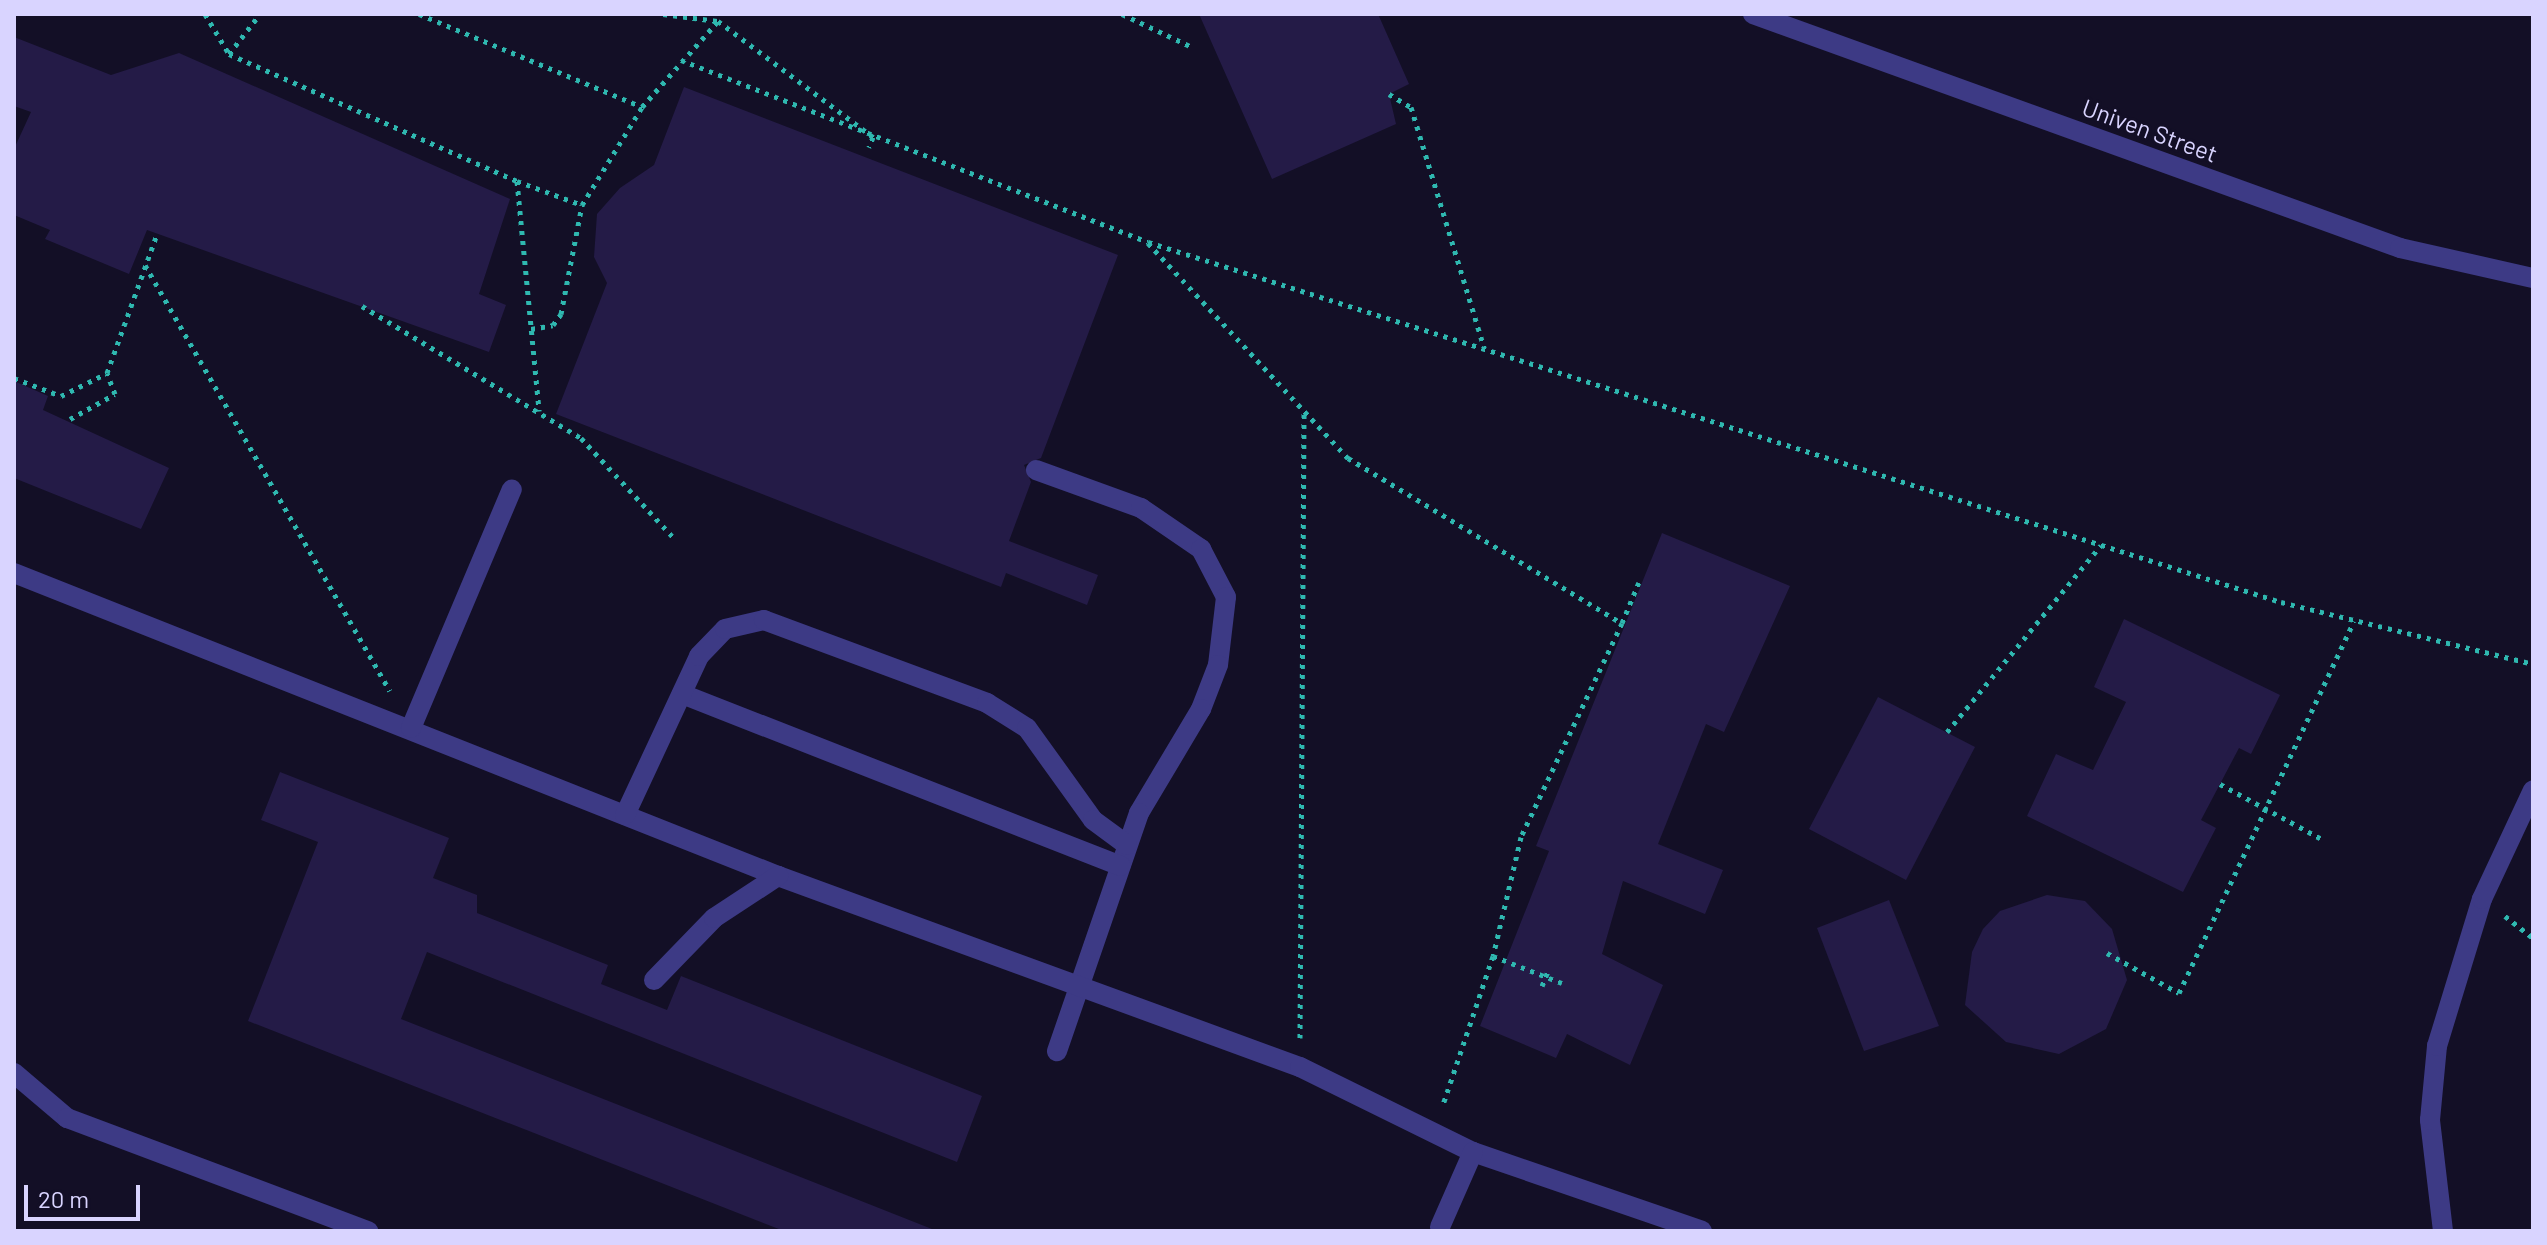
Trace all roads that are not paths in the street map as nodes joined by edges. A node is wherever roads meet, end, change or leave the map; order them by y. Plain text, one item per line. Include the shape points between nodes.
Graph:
1 (1753, 14) edge
2 (2533, 278) edge
3 (1036, 470) dead end
4 (512, 489) dead end
5 (14, 573) edge
6 (682, 694) junction
7 (411, 728) junction
8 (2533, 790) edge
9 (625, 815) junction
10 (1127, 845) junction
11 (1120, 866) junction
12 (778, 876) junction
13 (654, 980) dead end
14 (1080, 987) junction
15 (1057, 1051) dead end
16 (14, 1073) edge
17 (1473, 1152) junction
18 (1440, 1227) dead end
19 (368, 1231) edge
20 (1702, 1231) edge
21 (2443, 1231) edge

1 - 2 lane, Univen Street via 2400,248
3 - 10 lane via 1141,508 1201,549 1226,597 1218,665 1201,709 1139,813
4 - 7 lane
5 - 7 lane
6 - 9 lane
6 - 10 lane via 710,642 745,620 764,620 987,703 1027,728 1093,820
6 - 11 lane
7 - 9 lane
8 - 21 lane via 2482,899 2437,1046 2430,1120
9 - 12 lane
10 - 11 lane
11 - 14 lane
12 - 13 lane via 714,918
12 - 14 lane
14 - 15 lane
14 - 17 lane via 1300,1067 1433,1137
16 - 19 lane via 67,1118
17 - 18 lane
17 - 20 lane

